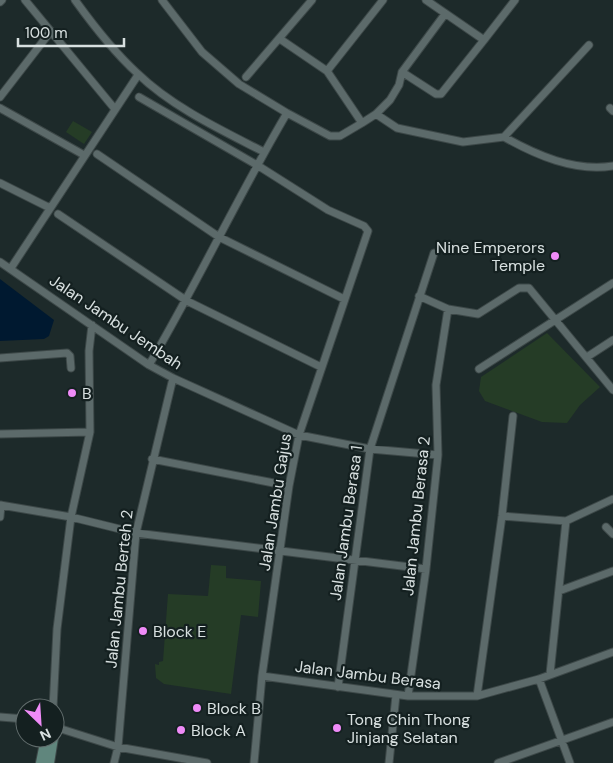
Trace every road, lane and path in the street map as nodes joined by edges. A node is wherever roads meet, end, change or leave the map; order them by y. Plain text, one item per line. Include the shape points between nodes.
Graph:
1 (25, 0) edge
2 (75, 0) edge
3 (162, 0) edge
4 (312, 0) edge
5 (383, 0) edge
6 (426, 0) edge
7 (512, 1) edge
8 (445, 14) junction
9 (51, 31) junction
10 (280, 39) junction
11 (481, 39) junction
12 (589, 45) dead end
13 (327, 72) junction
14 (402, 72) junction
15 (138, 75) junction
16 (246, 77) dead end
17 (0, 97) edge
18 (140, 97) dead end
19 (173, 100) junction
20 (0, 108) edge
21 (114, 108) junction
22 (166, 112) junction
23 (286, 113) junction
24 (376, 114) junction
25 (362, 123) junction
26 (504, 137) junction
27 (264, 152) junction
28 (97, 154) dead end
29 (84, 155) junction
30 (257, 165) junction
31 (613, 166) edge
32 (0, 183) edge
33 (50, 208) junction
34 (58, 214) dead end
35 (219, 237) junction
36 (434, 253) dead end
37 (0, 262) edge
38 (11, 268) junction
39 (613, 283) edge
40 (419, 296) junction
41 (344, 299) junction
42 (187, 301) junction
43 (448, 309) junction
44 (556, 318) junction
45 (92, 325) junction
46 (613, 340) edge
47 (586, 357) junction
48 (0, 358) edge
49 (149, 365) junction
50 (321, 367) junction
51 (71, 368) dead end
52 (479, 369) dead end
53 (173, 378) junction
54 (613, 390) edge
55 (513, 416) dead end
56 (90, 432) junction
57 (0, 434) edge
58 (299, 435) junction
59 (370, 449) junction
60 (438, 455) junction
61 (152, 458) junction
62 (289, 486) junction
63 (613, 499) edge
64 (0, 505) edge
65 (502, 516) junction
66 (0, 517) edge
67 (70, 517) junction
68 (566, 520) junction
69 (606, 527) dead end
70 (136, 533) junction
71 (613, 534) edge
72 (280, 552) junction
73 (355, 560) junction
74 (426, 569) junction
75 (613, 571) edge
76 (559, 591) junction
77 (613, 652) edge
78 (550, 674) junction
79 (262, 676) junction
80 (539, 678) junction
81 (338, 687) junction
82 (396, 695) junction
83 (408, 696) junction
84 (477, 696) junction
85 (54, 698) edge
86 (0, 717) edge
87 (15, 718) edge
88 (613, 722) edge
89 (65, 730) edge
90 (562, 740) junction
91 (118, 747) junction
92 (44, 748) edge
93 (51, 748) edge
94 (41, 763) edge
95 (49, 763) edge
96 (114, 763) edge
97 (208, 763) edge
98 (254, 763) edge
99 (389, 763) edge
100 (498, 763) edge
101 (570, 763) edge

1 - 9 street
2 - 15 street
3 - 23 street via 202,52 239,84
4 - 10 street
5 - 13 street
6 - 8 street
7 - 11 street
8 - 11 street
8 - 14 street
9 - 17 street
9 - 21 street
10 - 13 street
10 - 16 street
11 - 14 street via 441,94
12 - 26 street
13 - 25 street
14 - 24 street via 396,93
15 - 19 street
15 - 21 street
18 - 22 street
19 - 22 street
19 - 27 street
20 - 29 street
21 - 29 street
22 - 30 street
23 - 25 street via 330,136 340,136
23 - 27 street
24 - 25 street
24 - 26 street via 397,128 463,142
26 - 31 street via 537,155 602,168
27 - 30 street
28 - 35 street
29 - 33 street
30 - 35 street
30 - 41 street, Jalan Jambu Gajus via 328,210 364,226 368,237
32 - 33 street
33 - 38 street
34 - 42 street
35 - 41 street
35 - 42 street
36 - 40 street, Jalan Jambu Berasa 1
37 - 38 street, Jalan Jambu Jembah
38 - 45 street, Jalan Jambu Jembah
39 - 44 street
40 - 43 street
40 - 59 street, Jalan Jambu Berasa 1
41 - 50 street, Jalan Jambu Gajus
42 - 49 street
42 - 50 street
43 - 44 street via 478,314 525,286
43 - 60 street, Jalan Jambu Berasa 2 via 436,385
44 - 47 street
44 - 52 street
45 - 49 street, Jalan Jambu Jembah
45 - 56 street via 89,351
46 - 47 street
47 - 54 street
48 - 51 street via 67,353
49 - 53 street, Jalan Jambu Jembah
50 - 58 street, Jalan Jambu Gajus
53 - 58 street, Jalan Jambu Jembah
53 - 61 street, Jalan Jambu Berteh 2
55 - 65 street
56 - 57 street
56 - 67 street
58 - 59 street, Jalan Jambu Jembah
58 - 62 street, Jalan Jambu Gajus
59 - 60 street, Jalan Jambu Jembah
59 - 73 street, Jalan Jambu Berasa 1
60 - 74 street, Jalan Jambu Berasa 2
61 - 62 street
61 - 70 street, Jalan Jambu Berteh 2
62 - 72 street, Jalan Jambu Gajus
63 - 68 street
64 - 66 street
64 - 67 street
65 - 68 street
65 - 84 street
67 - 70 street
67 - 85 street via 57,629
68 - 76 street
69 - 71 street
70 - 72 street
70 - 91 street, Jalan Jambu Berteh 2
72 - 73 street
72 - 79 street, Jalan Jambu Gajus
73 - 74 street
73 - 81 street, Jalan Jambu Berasa 1
74 - 83 street, Jalan Jambu Berasa 2
75 - 76 street
76 - 78 street
77 - 78 street, Jalan Jambu Berasa
78 - 80 street, Jalan Jambu Berasa
79 - 81 street, Jalan Jambu Berasa
79 - 98 street, Jalan Jambu Gajus
80 - 84 street, Jalan Jambu Berasa
80 - 90 street
81 - 82 street, Jalan Jambu Berasa
82 - 83 street, Jalan Jambu Berasa
82 - 99 street
83 - 84 street, Jalan Jambu Berasa
86 - 87 street
88 - 90 street
89 - 91 street
90 - 100 street
90 - 101 street
91 - 96 street, Jalan Jambu Berteh 2
91 - 97 street
92 - 94 street
93 - 95 street

